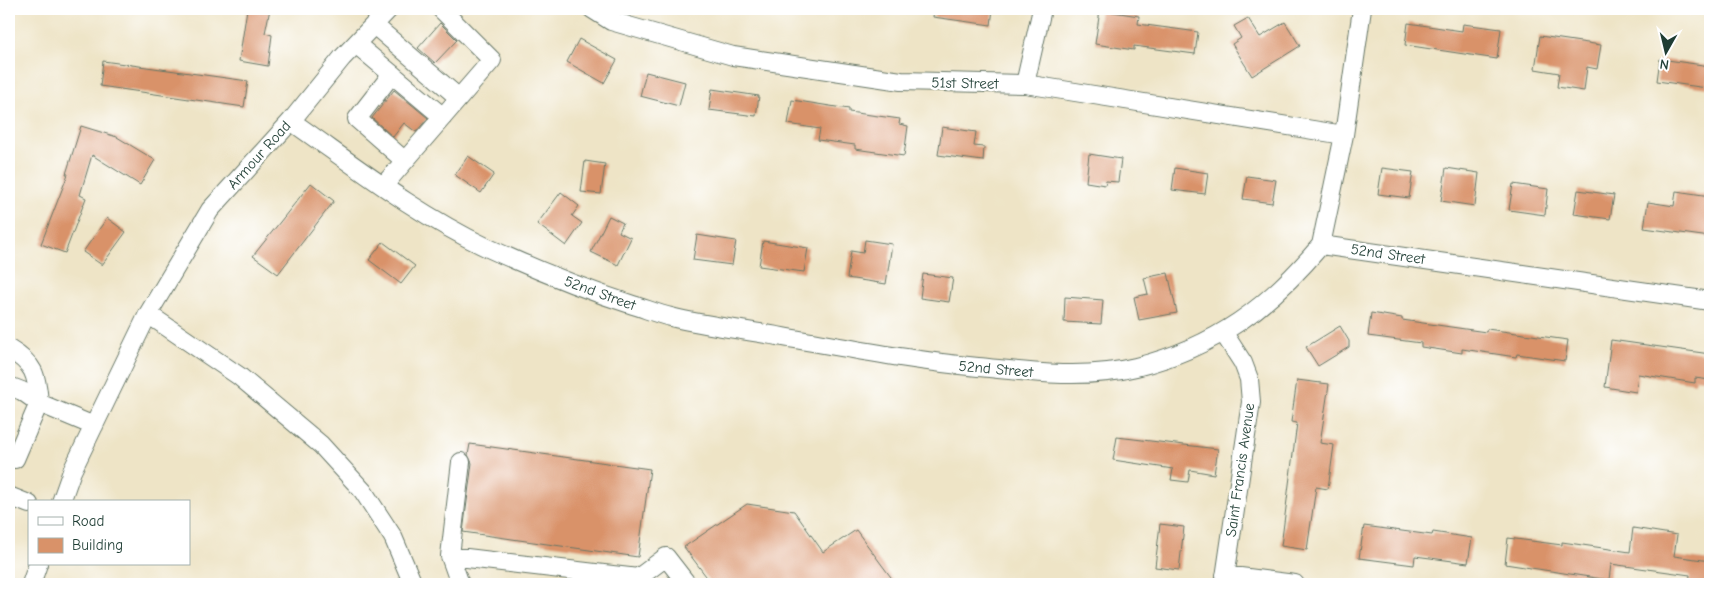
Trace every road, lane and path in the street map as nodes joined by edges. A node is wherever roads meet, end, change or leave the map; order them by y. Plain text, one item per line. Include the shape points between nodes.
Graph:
1 (389, 9) edge
2 (442, 9) edge
3 (592, 9) edge
4 (1042, 9) edge
5 (1362, 9) edge
6 (374, 25) junction
7 (356, 44) junction
8 (392, 74) junction
9 (1025, 84) junction
10 (460, 98) junction
11 (443, 117) junction
12 (291, 121) junction
13 (1344, 135) junction
14 (405, 161) junction
15 (384, 186) junction
16 (1321, 245) junction
17 (1710, 301) edge
18 (148, 314) junction
19 (1223, 332) junction
20 (9, 349) edge
21 (9, 386) edge
22 (39, 402) junction
23 (94, 426) junction
24 (15, 459) dead end
25 (461, 462) dead end
26 (9, 496) edge
27 (62, 500) edge
28 (28, 504) edge
29 (450, 556) junction
30 (37, 566) edge
31 (1225, 579) edge
32 (634, 581) edge
33 (31, 584) edge
34 (413, 584) edge
35 (460, 584) edge
36 (687, 584) edge
37 (1295, 584) edge

1 - 6 street, Armour Road
2 - 10 street via 492,60
3 - 9 street, 51st Street via 611,21 733,56 901,81
4 - 9 street
5 - 13 street
6 - 7 street, Armour Road
6 - 10 street
7 - 8 street
7 - 12 street, Armour Road
8 - 11 street
8 - 14 street via 357,119
9 - 13 street, 51st Street
10 - 11 street
11 - 14 street
12 - 15 street, 52nd Street
12 - 18 street, Armour Road via 210,210
13 - 16 street
14 - 15 street
15 - 19 street, 52nd Street via 421,212 484,246 587,291 671,317 927,362 1085,375 1157,362
16 - 17 street, 52nd Street
16 - 19 street, 52nd Street via 1281,290 1244,320
18 - 23 street, Armour Road
18 - 34 street via 239,376 321,445 363,490 392,536
19 - 31 street, Saint Francis Avenue via 1243,363 1249,379 1251,402
20 - 22 street via 25,359 37,380
21 - 22 street
22 - 23 street
22 - 24 street
23 - 27 street, Armour Road
25 - 29 street
26 - 28 street
29 - 32 street
29 - 35 street
30 - 33 street
31 - 37 street
32 - 36 street via 666,557

